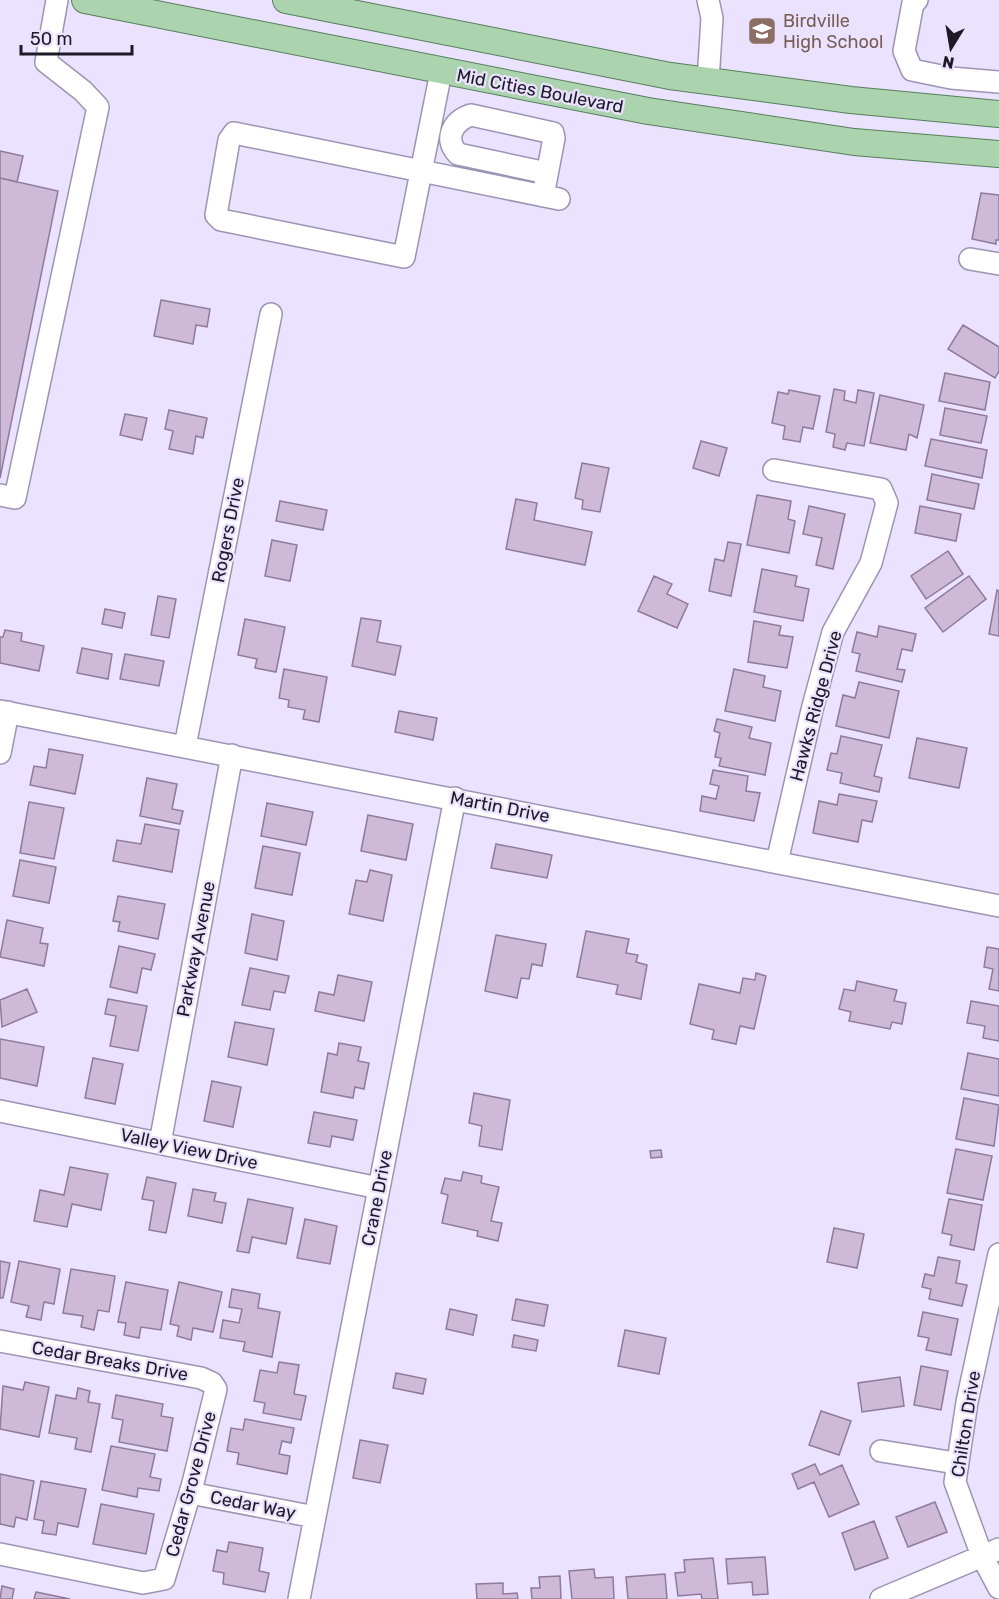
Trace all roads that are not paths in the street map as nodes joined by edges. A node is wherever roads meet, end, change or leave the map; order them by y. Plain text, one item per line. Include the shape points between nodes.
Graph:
1 (57, 0) edge
2 (85, 0) edge
3 (286, 0) edge
4 (917, 0) edge
5 (702, 1) edge
6 (314, 3) edge
7 (336, 51) junction
8 (441, 72) junction
9 (708, 81) junction
10 (999, 82) edge
11 (999, 114) edge
12 (705, 119) junction
13 (999, 154) edge
14 (421, 172) junction
15 (547, 173) junction
16 (970, 259) dead end
17 (999, 264) edge
18 (271, 314) dead end
19 (774, 470) dead end
20 (0, 495) edge
21 (4, 712) edge
22 (185, 746) junction
23 (0, 753) edge
24 (232, 755) junction
25 (455, 798) junction
26 (777, 862) junction
27 (999, 906) edge
28 (0, 1111) edge
29 (160, 1143) junction
30 (379, 1188) junction
31 (998, 1267) edge
32 (0, 1341) edge
33 (216, 1389) joint
34 (880, 1451) dead end
35 (956, 1463) junction
36 (190, 1493) junction
37 (315, 1517) junction
38 (991, 1552) edge
39 (0, 1554) edge
40 (999, 1588) edge
41 (299, 1599) edge
42 (881, 1599) edge

1 - 20 street via 46,62 98,107 15,498
2 - 7 main road, Mid Cities Boulevard
3 - 6 main road
4 - 10 street via 913,3 904,51 912,70
5 - 9 street via 712,18
6 - 7 main road
6 - 9 main road
7 - 8 main road, Mid Cities Boulevard
8 - 12 main road, Mid Cities Boulevard
8 - 14 street
9 - 11 main road
9 - 12 main road
12 - 13 main road, Mid Cities Boulevard via 854,142
14 - 14 street via 404,257 221,220 216,215 229,140 234,133
14 - 15 street via 551,197
15 - 15 street via 554,138 549,130 471,116 452,129 450,139 458,154
16 - 17 street
18 - 22 street, Rogers Drive
19 - 26 street, Hawks Ridge Drive via 881,489 887,503 871,563 833,632
21 - 22 street, Martin Drive
21 - 23 street
22 - 24 street, Martin Drive
24 - 25 street, Martin Drive
24 - 29 street, Parkway Avenue
25 - 26 street, Martin Drive
25 - 30 street, Crane Drive
26 - 27 street, Martin Drive
28 - 29 street, Valley View Drive
29 - 30 street, Valley View Drive
30 - 37 street, Crane Drive
31 - 35 street, Chilton Drive
32 - 33 street, Cedar Breaks Drive via 201,1378
33 - 36 street, Cedar Grove Drive
34 - 35 street
35 - 38 street, Chilton Drive via 955,1482
36 - 37 street, Cedar Way
36 - 39 street, Cedar Grove Drive via 164,1579 143,1583
37 - 41 street, Crane Drive
38 - 40 street, Chilton Drive
38 - 42 street

